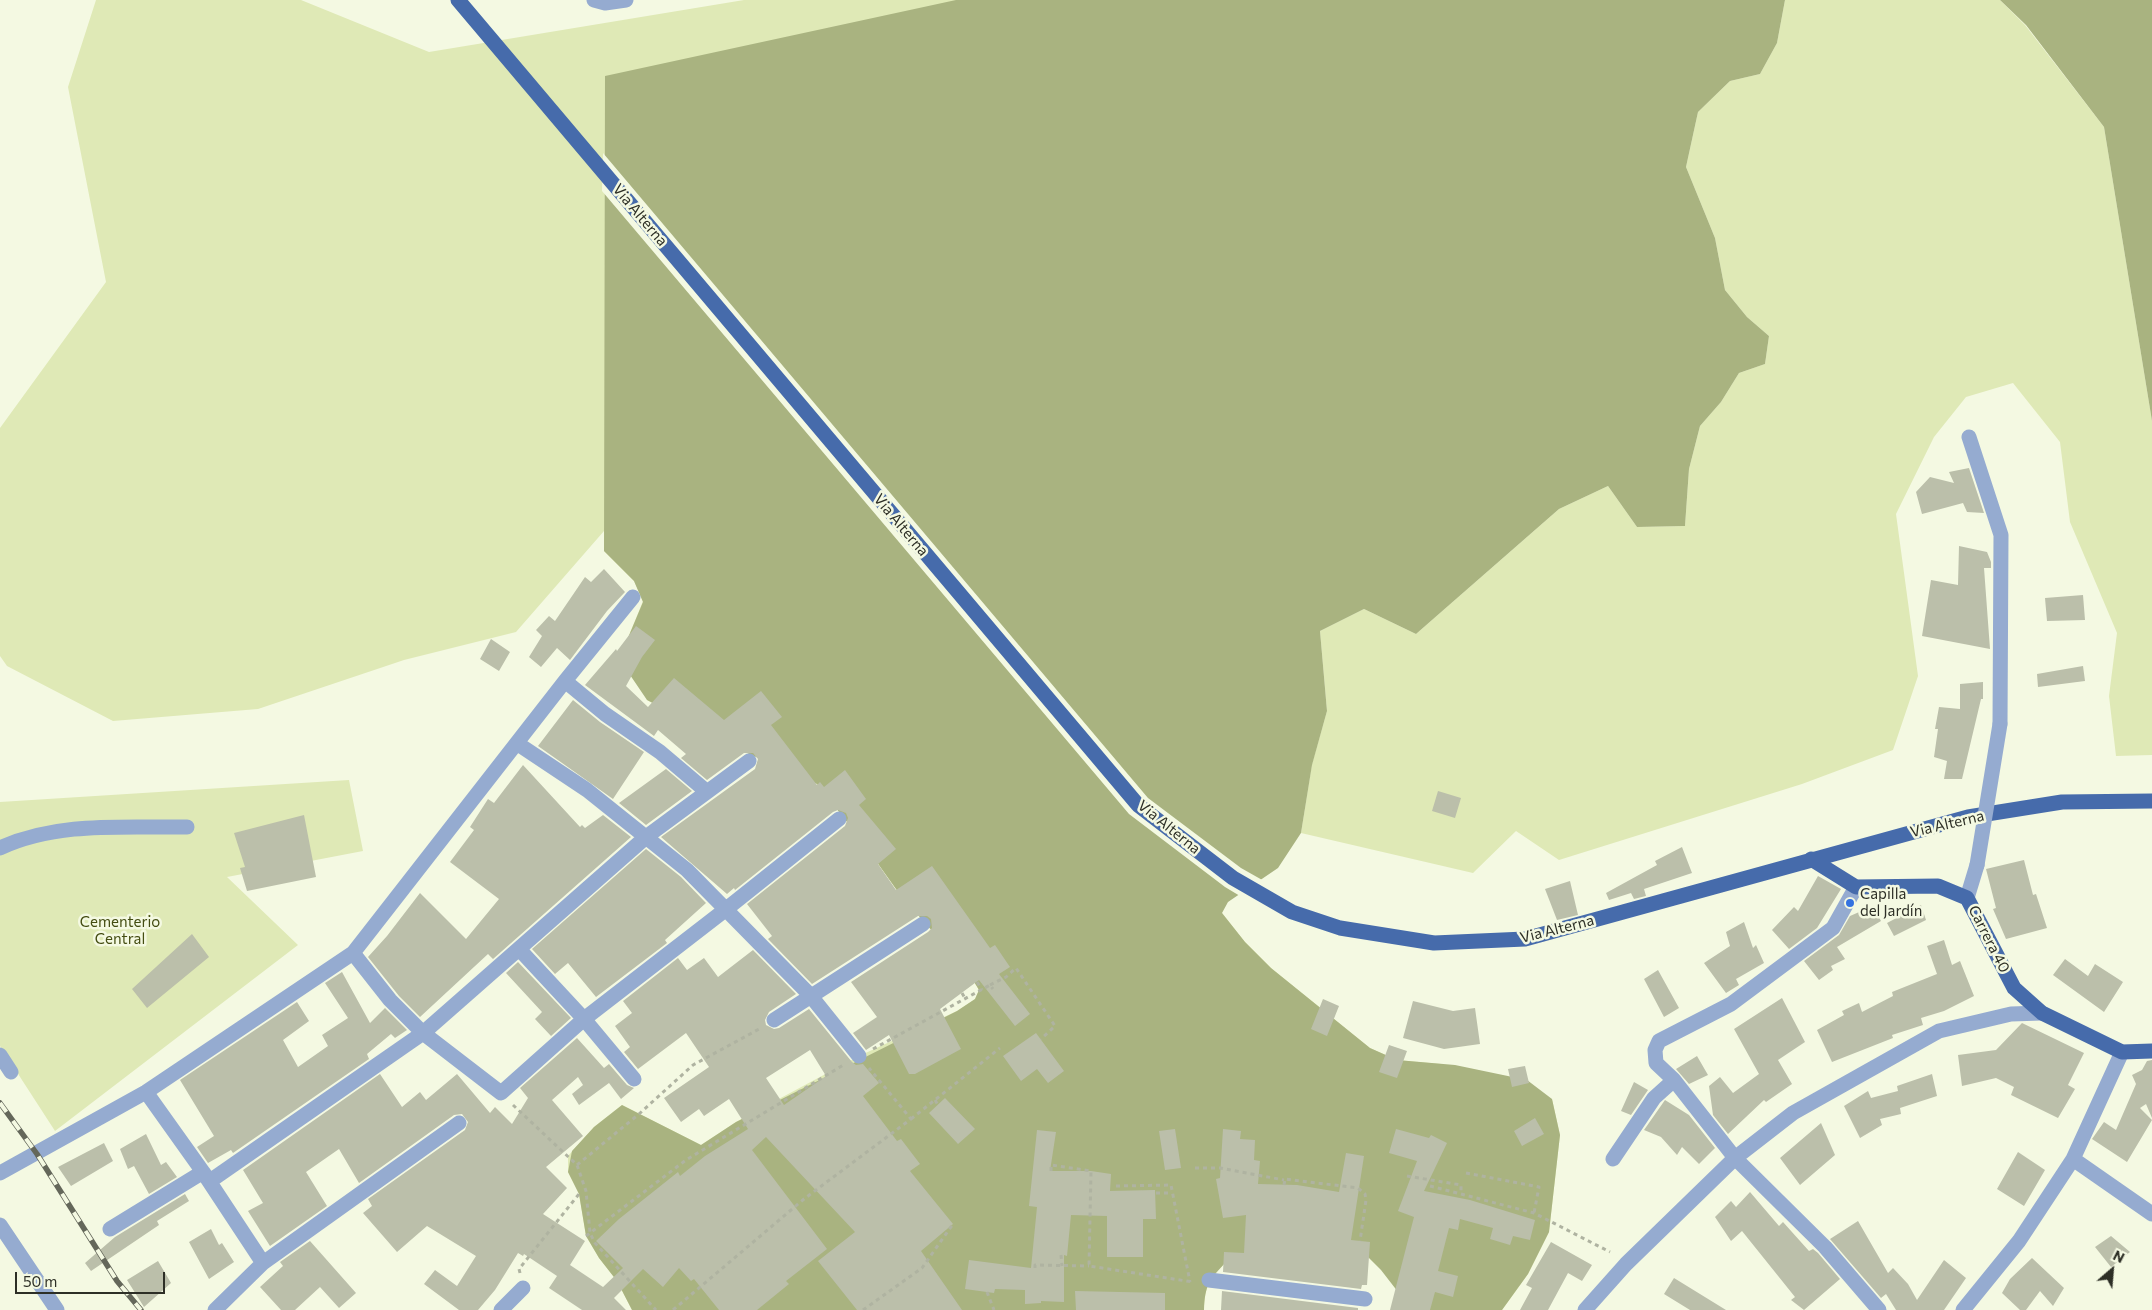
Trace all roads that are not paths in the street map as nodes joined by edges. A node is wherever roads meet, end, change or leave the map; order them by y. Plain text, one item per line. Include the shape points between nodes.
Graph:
1 (458, 0) edge
2 (594, 0) edge
3 (626, 0) edge
4 (1969, 437) dead end
5 (634, 597) dead end
6 (565, 681) junction
7 (518, 744) junction
8 (749, 761) dead end
9 (706, 792) junction
10 (2152, 801) edge
11 (838, 819) dead end
12 (187, 827) dead end
13 (646, 837) junction
14 (0, 848) edge
15 (1811, 859) junction
16 (1856, 887) junction
17 (1968, 898) junction
18 (726, 910) junction
19 (923, 924) dead end
20 (519, 949) junction
21 (353, 953) junction
22 (810, 995) junction
23 (2042, 1013) junction
24 (584, 1018) junction
25 (774, 1020) road end
26 (423, 1033) junction
27 (2152, 1051) edge
28 (2122, 1052) junction
29 (0, 1055) edge
30 (860, 1056) road end
31 (11, 1072) dead end
32 (634, 1079) dead end
33 (1674, 1080) junction
34 (146, 1092) junction
35 (459, 1124) dead end
36 (1735, 1158) junction
37 (1613, 1159) dead end
38 (2073, 1159) junction
39 (0, 1173) edge
40 (206, 1177) junction
41 (2152, 1214) edge
42 (0, 1225) edge
43 (110, 1229) dead end
44 (262, 1263) junction
45 (1209, 1280) dead end
46 (523, 1288) road end
47 (1364, 1299) edge
48 (57, 1310) edge
49 (215, 1310) edge
50 (502, 1310) edge
51 (1585, 1310) edge
52 (1879, 1310) edge
53 (1963, 1310) edge

1 - 15 main road, Via Alterna via 1138,805 1233,878 1292,912 1340,928 1434,943 1525,939
2 - 3 street via 605,3
4 - 17 street, bridge via 2001,535 2000,724 1977,864
5 - 6 street
6 - 7 street
6 - 9 street via 660,752
7 - 13 street via 587,790
7 - 21 street
8 - 9 street
9 - 13 street
10 - 15 main road, Via Alterna via 2062,802 1968,817
11 - 18 street
12 - 14 street via 68,828
13 - 18 street via 687,870
13 - 20 street
15 - 16 main road
16 - 17 main road, Carrera 40 via 1938,886
16 - 33 street via 1833,928 1731,1004 1660,1041 1655,1050 1656,1063
17 - 23 main road, Carrera 40 via 2014,988
18 - 22 street
18 - 24 street
19 - 22 street
20 - 24 street
20 - 26 street
21 - 26 street via 390,1000
21 - 34 street
22 - 25 street
22 - 30 street
23 - 28 main road, Carrera 40
23 - 36 street via 2011,1014 1939,1031 1793,1113
24 - 26 street via 501,1094
24 - 32 street
26 - 40 street
27 - 28 main road
28 - 38 street
29 - 31 street
33 - 36 street
33 - 37 street via 1654,1098
34 - 39 street
34 - 40 street
35 - 44 street
36 - 51 street via 1626,1264
36 - 52 street via 1825,1247
38 - 41 street
38 - 53 street via 2019,1241
40 - 43 street
40 - 44 street
42 - 48 street
44 - 49 street
45 - 47 street
46 - 50 street

